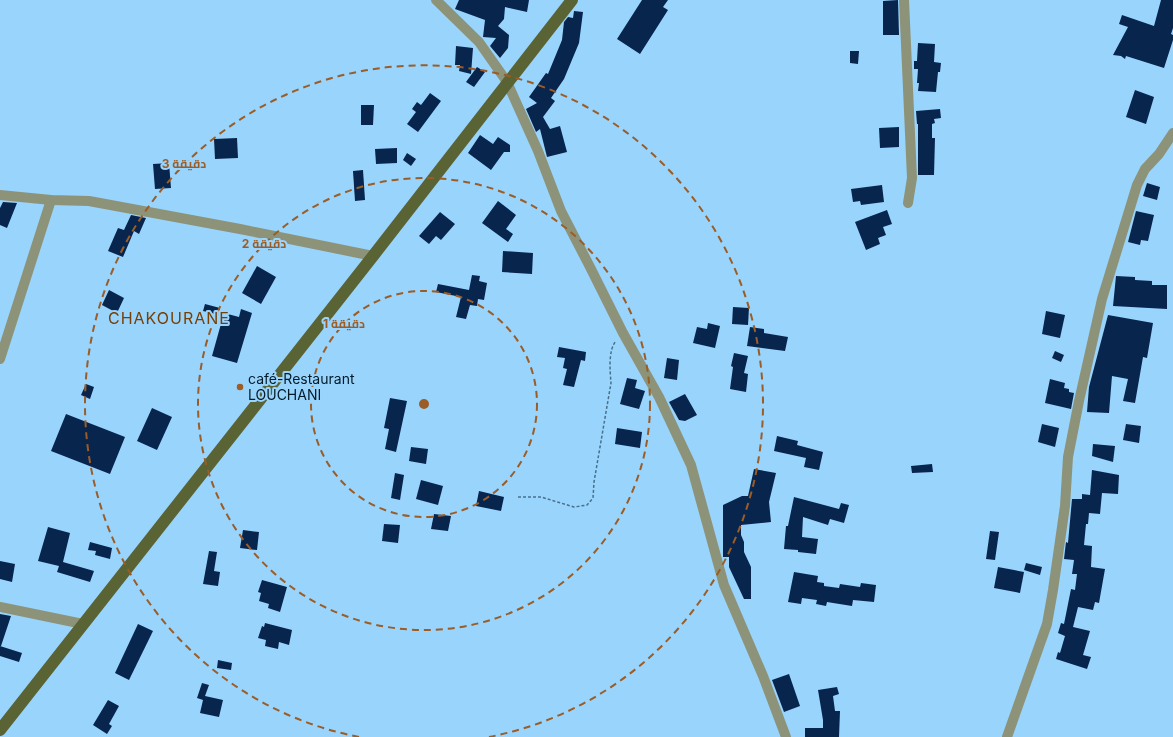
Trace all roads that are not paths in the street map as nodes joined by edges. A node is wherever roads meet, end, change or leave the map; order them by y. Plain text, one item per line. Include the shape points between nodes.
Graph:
1 (436, 0) edge
2 (572, 0) edge
3 (904, 0) edge
4 (507, 82) junction
5 (1173, 133) edge
6 (0, 195) edge
7 (51, 200) junction
8 (908, 203) dead end
9 (373, 256) junction
10 (0, 359) edge
11 (0, 607) edge
12 (83, 624) junction
13 (0, 730) edge
14 (786, 737) edge
15 (1007, 737) edge

1 - 4 street via 479,42
2 - 4 main road
3 - 8 street via 912,178
4 - 9 main road
4 - 14 street via 561,211 659,398 691,465 724,585
5 - 15 street via 1145,169 1137,185 1102,298 1068,458 1065,506 1047,624
6 - 7 street
7 - 9 street via 89,200
7 - 10 street
9 - 12 main road
11 - 12 street
12 - 13 main road

